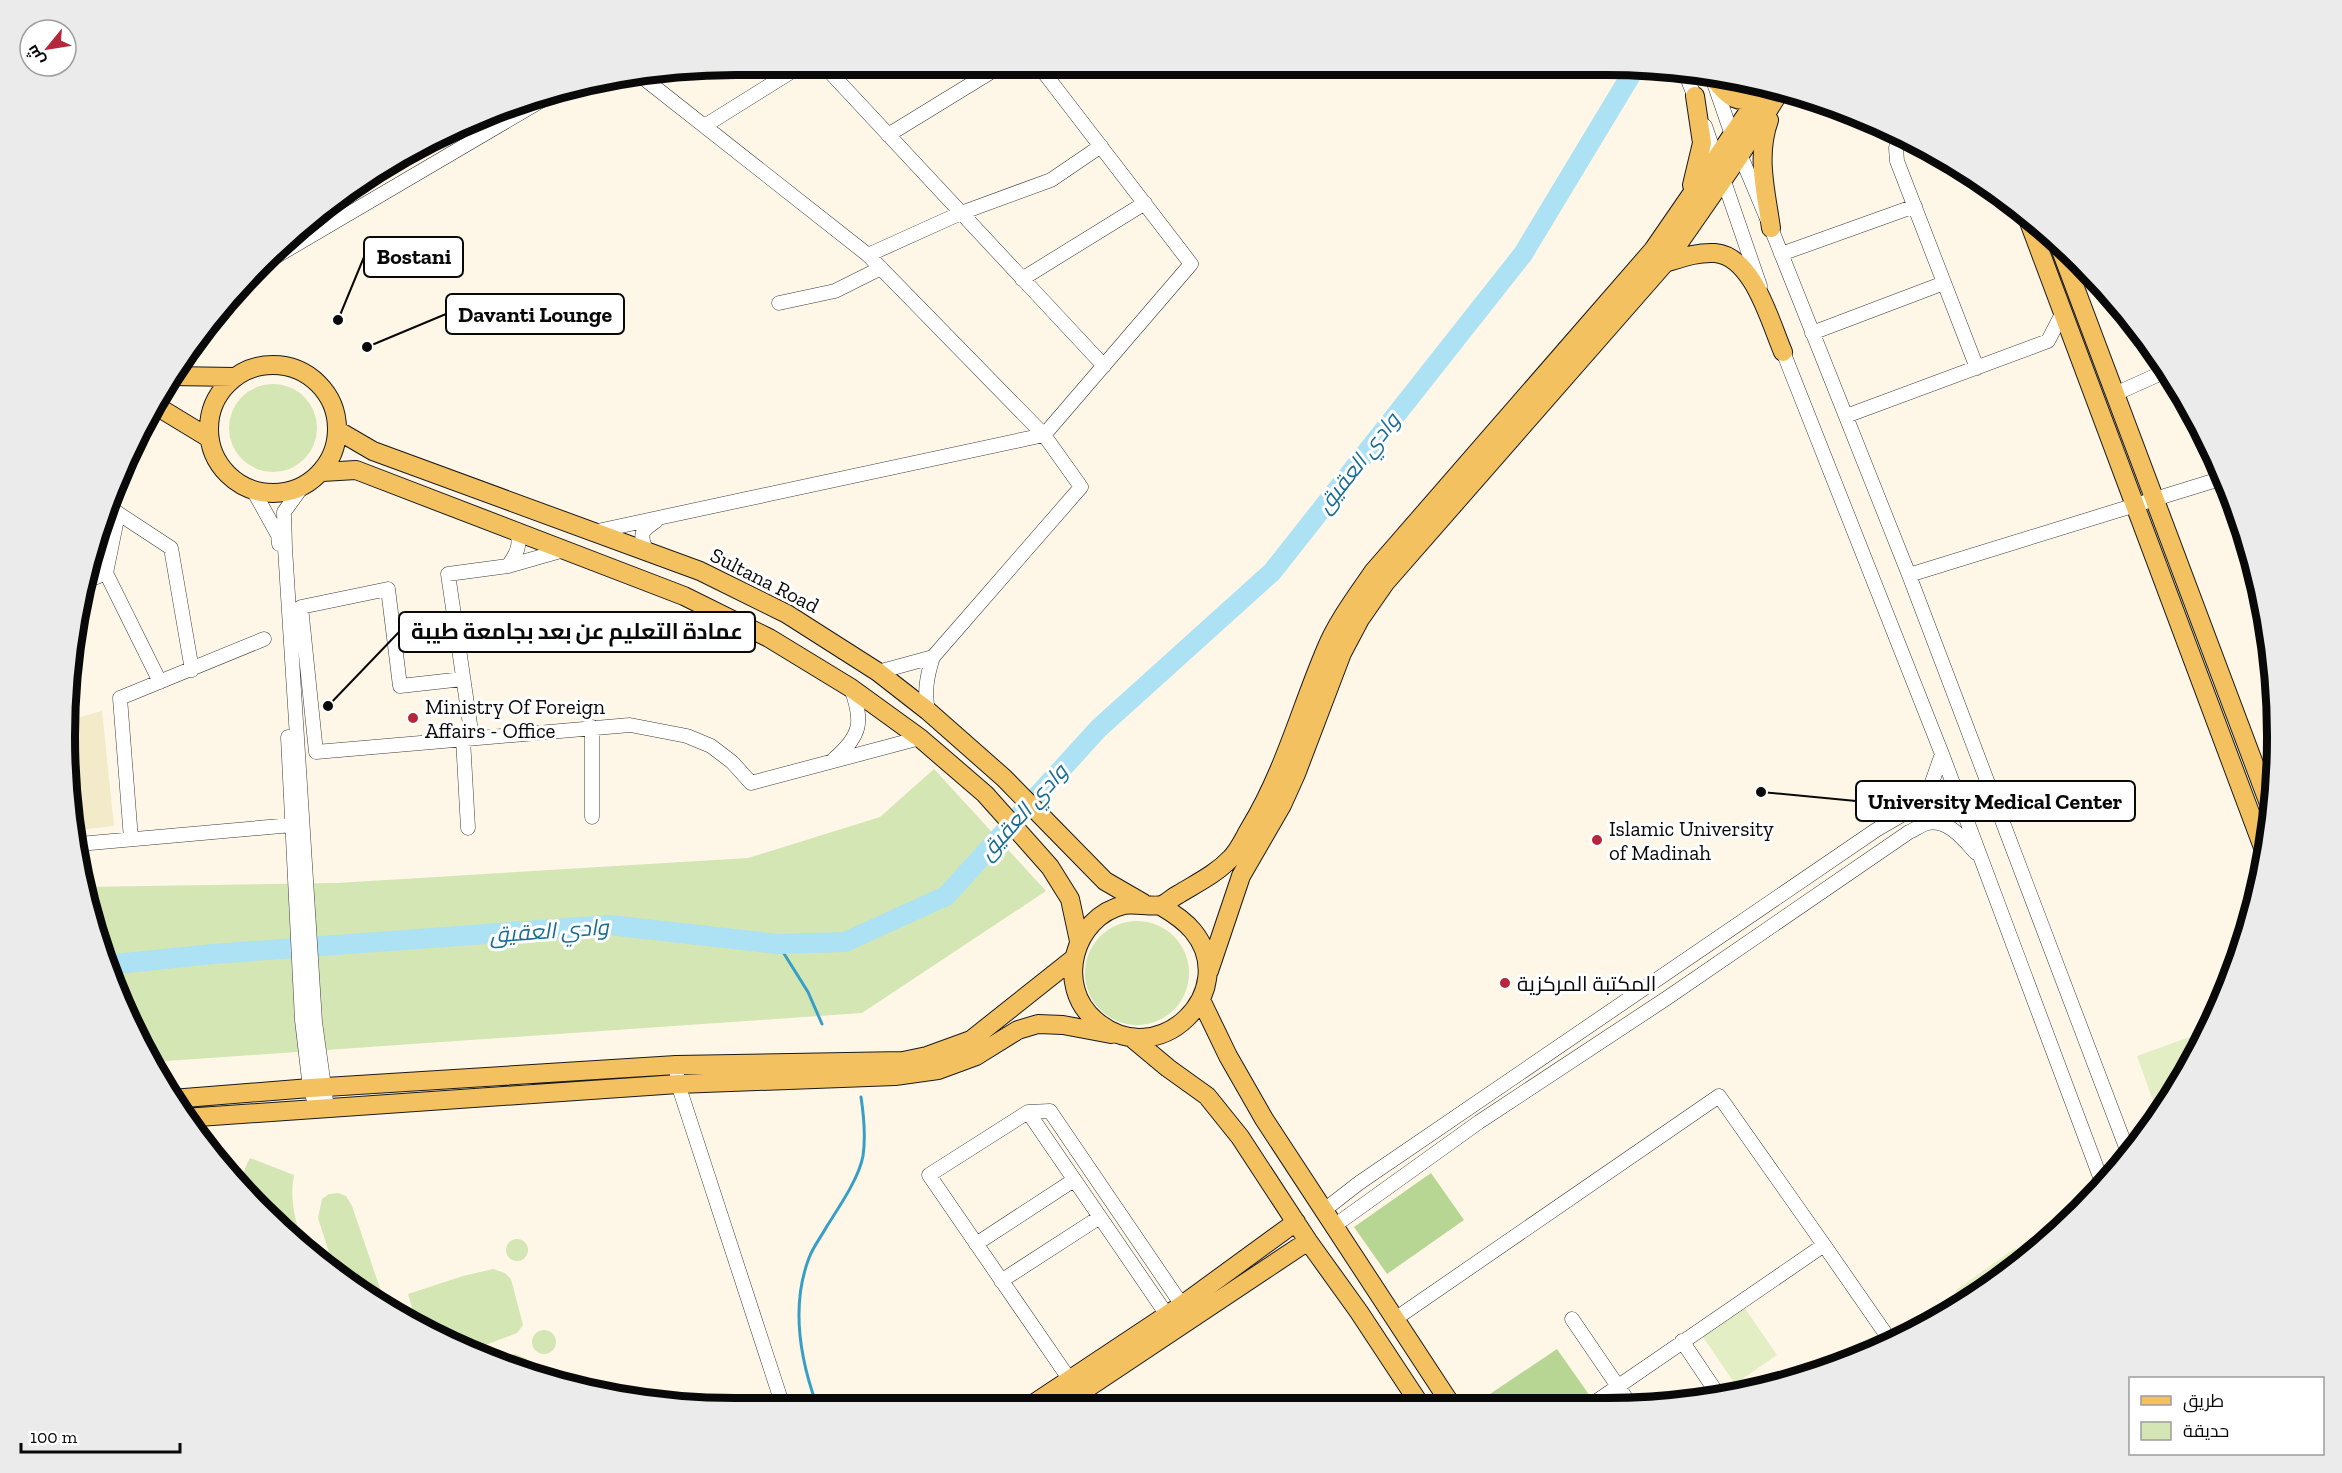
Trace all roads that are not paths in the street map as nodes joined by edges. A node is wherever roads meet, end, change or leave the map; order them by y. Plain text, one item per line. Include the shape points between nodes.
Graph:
1 (786, 75) edge
2 (833, 75) edge
3 (986, 75) edge
4 (1046, 75) edge
5 (648, 81) edge
6 (1688, 81) edge
7 (1715, 85) edge
8 (1721, 86) edge
9 (1757, 93) edge
10 (1760, 94) edge
11 (1695, 96) junction
12 (1777, 98) edge
13 (1778, 98) edge
14 (491, 122) edge
15 (706, 125) junction
16 (888, 135) junction
17 (1732, 135) junction
18 (1898, 143) edge
19 (1101, 146) junction
20 (1740, 155) junction
21 (1716, 158) junction
22 (1724, 179) junction
23 (1145, 203) junction
24 (1915, 206) junction
25 (961, 213) junction
26 (321, 223) edge
27 (1674, 223) junction
28 (1771, 228) junction
29 (2033, 232) edge
30 (1781, 254) junction
31 (868, 255) junction
32 (2065, 261) edge
33 (1665, 263) junction
34 (881, 268) junction
35 (1022, 279) junction
36 (1944, 283) junction
37 (779, 303) dead end
38 (2063, 312) junction
39 (1812, 333) junction
40 (1783, 352) junction
41 (1104, 366) junction
42 (1977, 368) junction
43 (2159, 373) edge
44 (182, 376) edge
45 (235, 377) junction
46 (2115, 394) junction
47 (162, 410) edge
48 (1846, 417) junction
49 (338, 429) junction
50 (1044, 435) junction
51 (209, 438) junction
52 (322, 472) junction
53 (2216, 480) edge
54 (302, 487) junction
55 (253, 490) junction
56 (2155, 500) junction
57 (2135, 504) junction
58 (115, 512) edge
59 (661, 518) junction
60 (111, 522) edge
61 (517, 530) junction
62 (593, 532) junction
63 (564, 550) junction
64 (646, 551) junction
65 (508, 566) junction
66 (106, 573) junction
67 (1909, 575) junction
68 (95, 577) edge
69 (264, 639) dead end
70 (933, 657) junction
71 (192, 670) junction
72 (878, 672) junction
73 (463, 679) junction
74 (160, 682) junction
75 (851, 688) junction
76 (928, 711) junction
77 (592, 727) junction
78 (468, 738) junction
79 (920, 738) junction
80 (1942, 754) junction
81 (831, 761) junction
82 (2265, 792) edge
83 (592, 817) dead end
84 (292, 825) junction
85 (468, 828) dead end
86 (1876, 830) junction
87 (2259, 834) edge
88 (131, 840) junction
89 (84, 844) edge
90 (1886, 848) junction
91 (1982, 860) junction
92 (299, 862) junction
93 (1143, 903) junction
94 (1161, 906) junction
95 (1079, 941) junction
96 (1073, 959) junction
97 (1205, 981) junction
98 (1201, 1000) junction
99 (1127, 1037) junction
100 (676, 1065) junction
101 (678, 1084) junction
102 (317, 1088) junction
103 (183, 1098) edge
104 (322, 1108) junction
105 (1028, 1112) junction
106 (196, 1117) edge
107 (2125, 1145) edge
108 (2100, 1176) edge
109 (1074, 1180) junction
110 (1100, 1217) junction
111 (1328, 1218) junction
112 (1296, 1222) junction
113 (1308, 1241) junction
114 (976, 1244) junction
115 (1824, 1245) junction
116 (1356, 1259) junction
117 (1332, 1275) junction
118 (1001, 1281) junction
119 (1174, 1310) junction
120 (1395, 1318) junction
121 (1572, 1319) dead end
122 (1887, 1335) edge
123 (1682, 1341) junction
124 (1070, 1380) junction
125 (1617, 1385) junction
126 (1714, 1388) edge
127 (780, 1398) edge
128 (1042, 1398) edge
129 (1072, 1398) edge
130 (1416, 1398) edge
131 (1447, 1398) edge
132 (1600, 1398) edge
133 (1626, 1398) edge

1 - 15 street
2 - 16 street
3 - 16 street
4 - 19 street
5 - 15 street
6 - 11 street
7 - 17 street
8 - 9 main road via 1735,99 1750,99
10 - 17 main road
11 - 21 street
11 - 27 main road via 1702,143 1699,162
12 - 20 main road
13 - 28 main road via 1763,145
14 - 26 street
15 - 31 street
16 - 25 street
17 - 20 street
17 - 21 main road
18 - 24 street via 1897,161
19 - 23 street
19 - 25 street via 1051,180
20 - 22 main road
20 - 28 street
21 - 22 street
21 - 27 main road
22 - 33 main road
22 - 40 street
23 - 35 street
23 - 41 street via 1191,264
24 - 30 street
24 - 36 street
25 - 31 street
25 - 35 street
27 - 94 main road via 1373,572 1327,646 1280,772 1233,856 1217,871
28 - 30 street
29 - 38 main road
30 - 39 street
31 - 34 street
32 - 46 main road
33 - 40 main road via 1717,253 1741,266 1751,278
33 - 97 main road via 1385,583 1360,619 1342,653 1291,784 1241,876
34 - 37 street via 835,291
34 - 50 street
35 - 41 street
36 - 39 street
36 - 42 street
38 - 42 street via 2048,341
38 - 57 main road
39 - 48 street
40 - 80 street
41 - 50 street
42 - 48 street
43 - 46 street
44 - 45 main road
45 - 49 main road via 256,367 277,365 297,369 313,379 332,404
45 - 51 main road via 220,393 211,413
46 - 56 main road
47 - 51 main road
48 - 67 street
49 - 52 main road via 333,453
49 - 62 main road, Sultana Road via 373,452
50 - 59 street
50 - 70 street via 1081,488
51 - 55 main road via 223,470
52 - 54 main road
52 - 61 main road via 356,470
53 - 56 street
54 - 55 main road via 278,494
54 - 92 street via 284,512
55 - 84 street via 279,535
56 - 57 street
56 - 82 main road
57 - 67 street
57 - 87 main road
58 - 71 street via 171,548
59 - 62 street
59 - 64 street via 644,529 641,536
60 - 66 street
61 - 63 main road
61 - 65 street via 520,541
62 - 64 main road, Sultana Road
63 - 65 street
63 - 75 main road via 684,596 769,638
64 - 72 main road, Sultana Road via 700,571 787,614
65 - 73 street via 448,574
66 - 68 street
66 - 74 street
67 - 107 street
69 - 71 street
70 - 72 street
70 - 76 street via 926,679
71 - 74 street
72 - 76 main road, Sultana Road
73 - 78 street
73 - 78 street via 400,686 388,589 301,607 316,752
74 - 88 street via 120,698
75 - 79 main road
75 - 81 street via 859,724 855,738
76 - 93 main road, Sultana Road via 1004,778 1105,880
77 - 78 street
77 - 81 street via 630,725 687,736 711,746 751,783
77 - 83 street
78 - 85 street
79 - 81 street
79 - 95 main road via 985,794 1050,867 1070,898
80 - 86 street via 1930,789 1922,799
80 - 91 street
84 - 88 street
84 - 92 street
86 - 90 street
86 - 111 street via 1359,1183
88 - 89 street
90 - 91 street via 1927,823 1945,824
90 - 111 street via 1667,998
91 - 108 street
92 - 102 street via 308,1021
93 - 94 main road
93 - 95 main road via 1124,905 1106,913 1090,925
94 - 97 main road via 1195,932 1204,951
95 - 96 main road
96 - 99 main road via 1078,998 1088,1014 1103,1027
96 - 100 main road via 971,1040 927,1056 903,1061
97 - 98 main road
98 - 99 main road via 1181,1025 1162,1035
98 - 111 main road via 1264,1119
99 - 101 main road via 1038,1024 1018,1030 976,1056 938,1070 895,1076
99 - 112 main road via 1207,1096 1240,1137
100 - 101 street
100 - 102 main road
101 - 104 main road
101 - 127 street
102 - 103 main road
102 - 104 street
104 - 106 main road
105 - 109 street
105 - 114 street via 929,1176
105 - 119 street via 1050,1111
109 - 110 street
109 - 114 street
110 - 118 street
110 - 119 street
111 - 116 main road
112 - 113 main road
112 - 119 main road
113 - 117 main road
113 - 129 main road
114 - 118 street
115 - 120 street via 1719,1096
115 - 122 street
115 - 123 street
116 - 117 main road
116 - 120 main road
117 - 130 main road
118 - 124 street
119 - 124 main road
120 - 131 main road
121 - 125 street
123 - 125 street
123 - 126 street
124 - 128 main road
125 - 132 street
125 - 133 street

